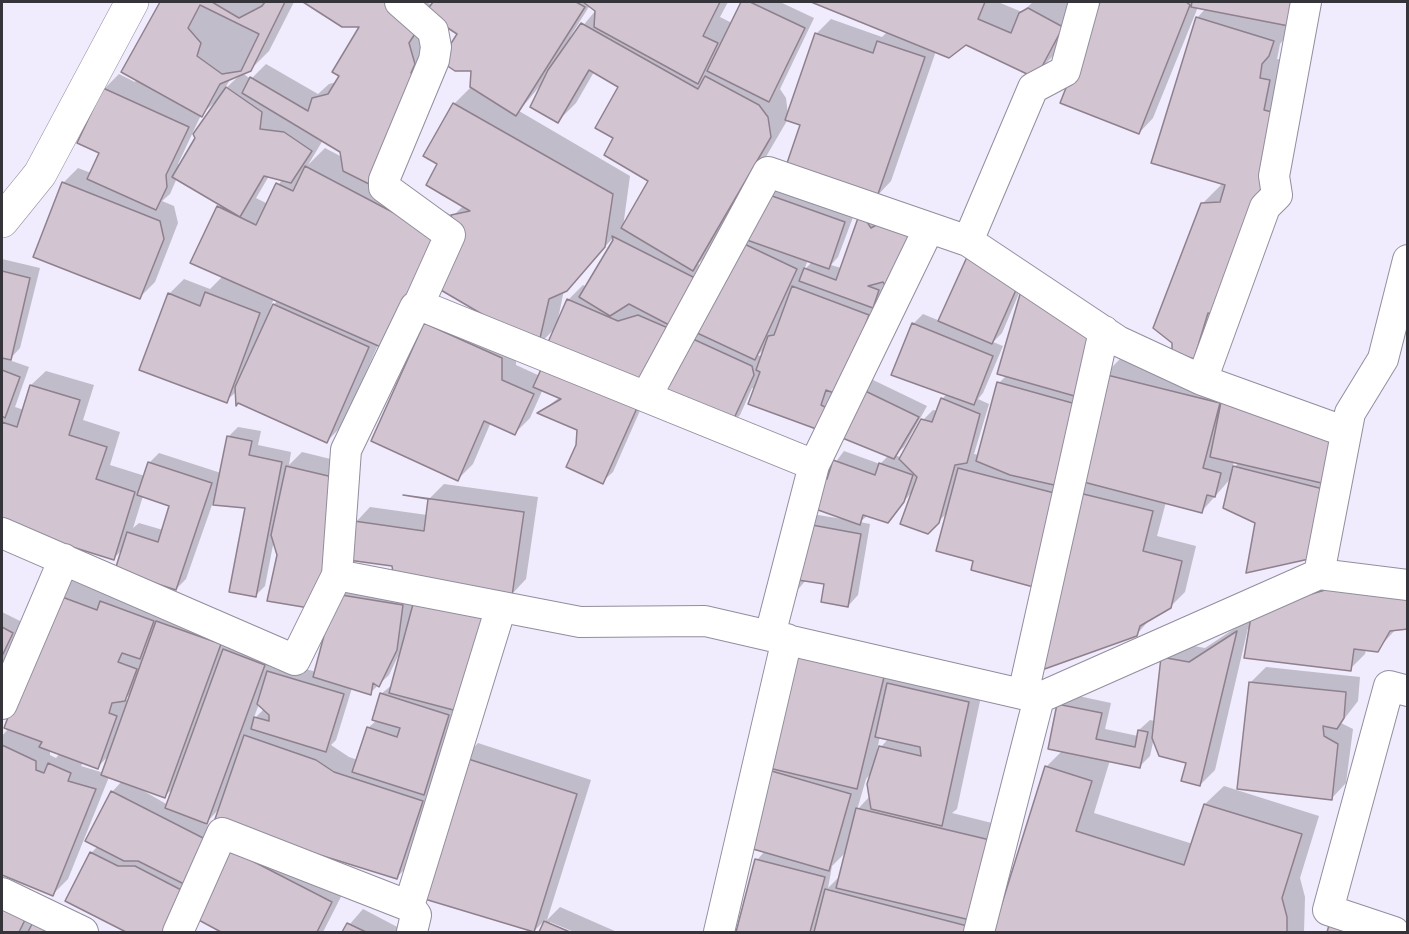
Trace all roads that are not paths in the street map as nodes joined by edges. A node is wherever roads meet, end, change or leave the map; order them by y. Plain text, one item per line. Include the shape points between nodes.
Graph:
1 (132, 2) edge
2 (400, 2) edge
3 (1084, 2) edge
4 (1306, 2) edge
5 (2, 221) edge
6 (929, 228) junction
7 (968, 241) junction
8 (1407, 260) edge
9 (418, 306) junction
10 (1104, 331) junction
11 (1399, 331) edge
12 (1202, 380) junction
13 (647, 396) junction
14 (1346, 432) junction
15 (814, 465) junction
16 (2, 533) edge
17 (64, 559) junction
18 (1319, 574) junction
19 (337, 575) junction
20 (1407, 585) edge
21 (501, 607) junction
22 (778, 637) junction
23 (1407, 691) edge
24 (1031, 696) junction
25 (2, 704) edge
26 (2, 893) edge
27 (411, 919) edge
28 (1324, 921) edge
29 (83, 933) edge
30 (178, 933) edge
31 (719, 933) edge
32 (979, 933) edge
33 (1394, 933) edge

1 - 5 street via 40,174
2 - 9 street via 433,31 436,47 384,187 450,236
3 - 7 street via 1065,71 1034,88
4 - 12 street via 1274,176 1277,195 1265,207
6 - 7 street
6 - 13 street via 768,172
6 - 15 street
7 - 10 street
8 - 11 street
9 - 13 street
9 - 19 street via 346,450
10 - 12 street
10 - 24 street
11 - 14 street via 1350,413
12 - 14 street
13 - 15 street
14 - 18 street
15 - 22 street
16 - 17 street
17 - 19 street via 295,660
17 - 25 street
18 - 20 street
18 - 24 street
19 - 21 street
21 - 22 street via 580,622 705,621
21 - 27 street
22 - 24 street
22 - 31 street
23 - 28 street via 1389,686
24 - 32 street
26 - 29 street
27 - 30 street via 222,833
28 - 33 street

